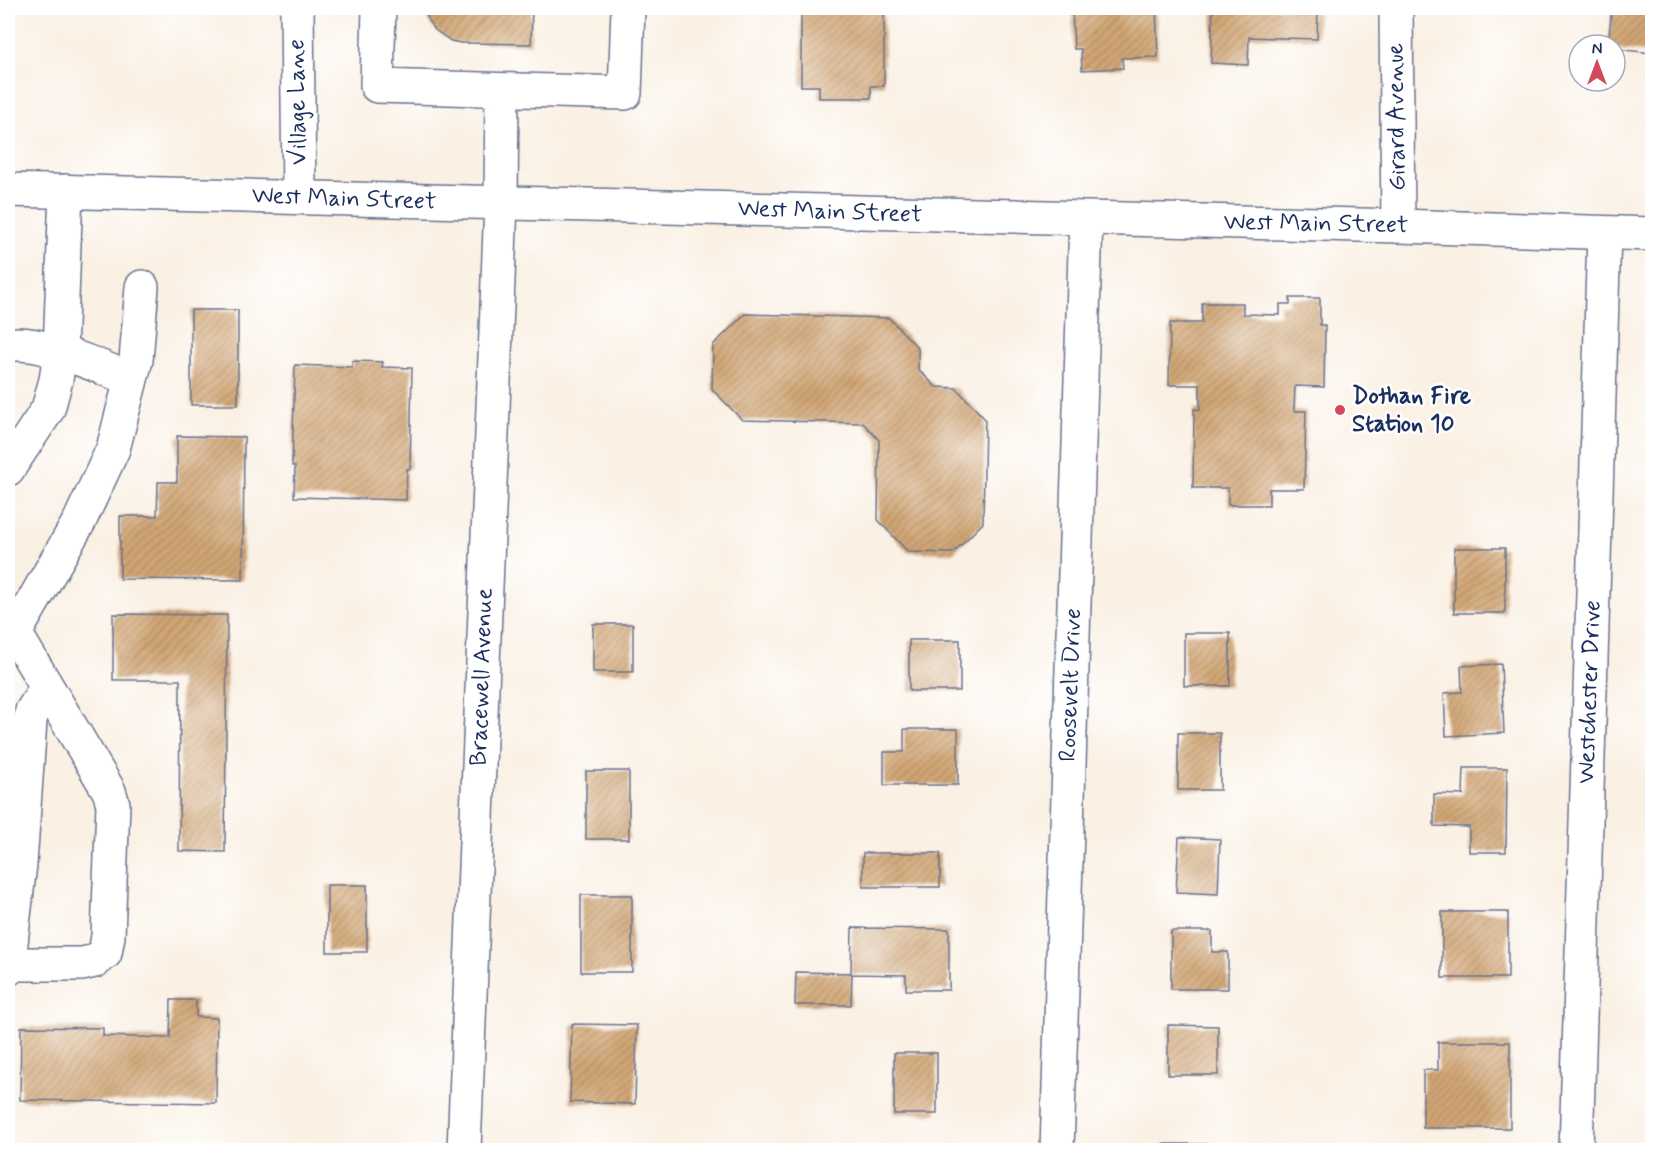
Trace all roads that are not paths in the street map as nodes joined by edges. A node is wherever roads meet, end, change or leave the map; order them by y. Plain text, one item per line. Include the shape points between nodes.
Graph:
1 (297, 8) edge
2 (379, 8) edge
3 (628, 8) edge
4 (1396, 8) edge
5 (502, 90) junction
6 (8, 190) edge
7 (66, 191) junction
8 (299, 197) junction
9 (501, 203) junction
10 (1086, 219) junction
11 (1398, 226) junction
12 (1604, 233) junction
13 (1653, 234) edge
14 (141, 287) dead end
15 (8, 345) edge
16 (60, 352) junction
17 (131, 379) junction
18 (8, 469) edge
19 (11, 632) edge
20 (47, 687) junction
21 (8, 966) edge
22 (464, 1150) edge
23 (1057, 1150) edge
24 (1576, 1150) edge

1 - 8 street, Village Lane
2 - 5 street via 377,86
3 - 5 street via 625,93
4 - 11 street, Girard Avenue
5 - 9 street, Bracewell Avenue
6 - 7 street, West Main Street
7 - 8 street, West Main Street
7 - 16 street
8 - 9 street, West Main Street
9 - 10 street, West Main Street
9 - 22 street, Bracewell Avenue
10 - 11 street, West Main Street
10 - 23 street, Roosevelt Drive
11 - 12 street, West Main Street
12 - 13 street, West Main Street
12 - 24 street, Westchester Drive
14 - 17 street
15 - 16 street via 16,343
16 - 17 street
16 - 18 street via 48,409
17 - 19 street via 113,449 80,520
19 - 20 street
20 - 21 street via 30,721
20 - 21 street via 113,804 108,936 105,953 95,961

